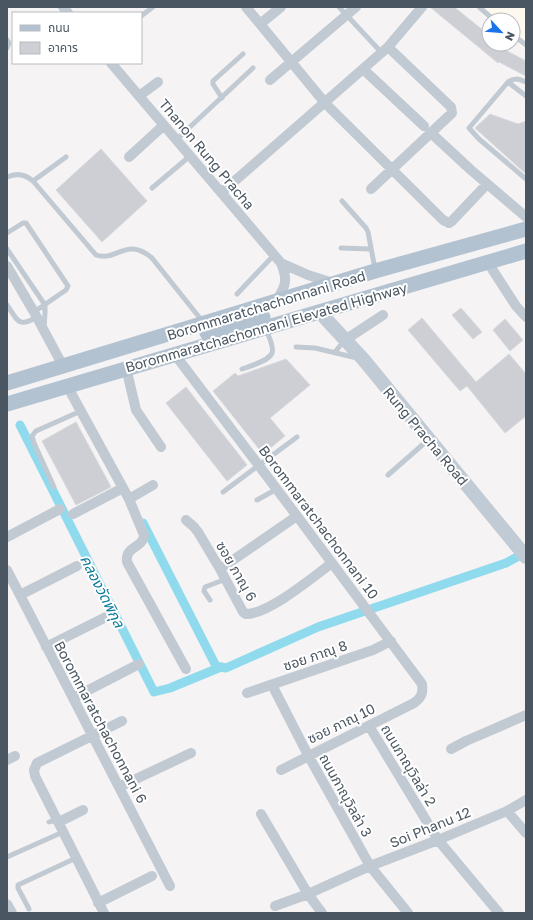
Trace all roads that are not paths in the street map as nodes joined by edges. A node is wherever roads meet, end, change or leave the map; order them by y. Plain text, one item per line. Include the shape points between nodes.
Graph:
1 (153, 7) edge
2 (246, 7) edge
3 (280, 7) edge
4 (339, 7) edge
5 (356, 7) edge
6 (422, 7) edge
7 (142, 15) edge
8 (347, 15) junction
9 (260, 24) junction
10 (7, 40) edge
11 (7, 48) edge
12 (385, 50) junction
13 (243, 54) dead end
14 (292, 62) junction
15 (112, 64) edge
16 (253, 68) dead end
17 (363, 69) junction
18 (270, 80) dead end
19 (158, 82) dead end
20 (508, 82) junction
21 (526, 82) edge
22 (139, 96) junction
23 (526, 96) edge
24 (222, 98) junction
25 (325, 103) junction
26 (164, 125) junction
27 (427, 129) junction
28 (176, 140) junction
29 (190, 156) junction
30 (66, 157) dead end
31 (129, 157) dead end
32 (392, 170) junction
33 (7, 177) edge
34 (526, 179) edge
35 (33, 181) junction
36 (487, 184) junction
37 (152, 188) dead end
38 (371, 189) dead end
39 (222, 192) junction
40 (342, 201) dead end
41 (526, 217) edge
42 (526, 229) edge
43 (7, 233) edge
44 (526, 240) edge
45 (341, 248) dead end
46 (7, 249) edge
47 (370, 249) junction
48 (526, 251) edge
49 (278, 259) junction
50 (526, 259) edge
51 (7, 266) edge
52 (492, 269) junction
53 (375, 271) junction
54 (10, 277) edge
55 (335, 284) junction
56 (237, 294) dead end
57 (276, 301) junction
58 (44, 304) junction
59 (7, 305) edge
60 (36, 314) junction
61 (383, 315) dead end
62 (526, 317) edge
63 (324, 318) junction
64 (204, 324) junction
65 (44, 329) junction
66 (268, 334) junction
67 (345, 340) junction
68 (296, 347) dead end
69 (335, 352) junction
70 (363, 359) junction
71 (180, 360) junction
72 (63, 366) junction
73 (242, 369) dead end
74 (128, 376) junction
75 (7, 383) edge
76 (7, 392) edge
77 (71, 393) junction
78 (7, 404) edge
79 (81, 411) junction
80 (7, 412) edge
81 (297, 437) dead end
82 (429, 440) junction
83 (161, 448) dead end
84 (259, 465) junction
85 (388, 475) dead end
86 (154, 485) dead end
87 (54, 487) dead end
88 (123, 488) junction
89 (277, 489) junction
90 (223, 492) dead end
91 (129, 499) junction
92 (257, 500) dead end
93 (60, 509) dead end
94 (73, 514) dead end
95 (297, 516) junction
96 (186, 520) dead end
97 (7, 538) edge
98 (526, 557) edge
99 (332, 563) junction
100 (77, 566) dead end
101 (220, 569) junction
102 (7, 570) edge
103 (226, 579) junction
104 (20, 596) junction
105 (210, 600) dead end
106 (112, 614) dead end
107 (391, 641) junction
108 (46, 647) junction
109 (139, 664) dead end
110 (186, 669) dead end
111 (272, 684) junction
112 (247, 693) dead end
113 (73, 698) junction
114 (414, 703) joint
115 (526, 715) edge
116 (122, 721) dead end
117 (368, 726) junction
118 (93, 735) junction
119 (451, 749) dead end
120 (191, 753) dead end
121 (308, 755) junction
122 (281, 770) dead end
123 (119, 787) junction
124 (526, 800) edge
125 (83, 810) dead end
126 (507, 811) junction
127 (261, 814) dead end
128 (57, 825) junction
129 (526, 833) edge
130 (438, 840) junction
131 (7, 857) edge
132 (76, 858) junction
133 (370, 866) junction
134 (152, 876) dead end
135 (170, 886) dead end
136 (308, 894) junction
137 (98, 903) junction
138 (7, 904) edge
139 (275, 906) dead end
140 (29, 909) dead end
141 (12, 913) edge
142 (104, 913) edge
143 (322, 913) edge
144 (408, 913) edge
145 (499, 913) edge

1 - 7 lane
2 - 9 street
3 - 9 street
4 - 8 lane
5 - 8 street
6 - 12 street
8 - 12 lane
8 - 14 street
9 - 14 street
10 - 11 lane
12 - 17 street
12 - 27 street via 451,107 450,115
13 - 24 lane via 213,82
14 - 18 street
14 - 25 street
15 - 22 street, Thanon Rung Pracha
16 - 24 lane
17 - 25 street
17 - 27 street
19 - 22 street
20 - 21 lane via 518,78
20 - 23 lane
20 - 34 lane via 469,128
22 - 26 street, Thanon Rung Pracha
24 - 28 lane
25 - 32 street
25 - 39 street
26 - 28 street, Thanon Rung Pracha
26 - 31 street
27 - 32 street
27 - 36 street
28 - 29 street, Thanon Rung Pracha
29 - 37 lane
29 - 39 street, Thanon Rung Pracha
30 - 35 lane
32 - 36 street via 446,222 452,221
32 - 38 street
33 - 35 lane via 24,175
35 - 64 lane via 96,255 102,257 129,249 144,251
36 - 41 street
39 - 49 street, Thanon Rung Pracha
40 - 47 lane via 366,228
42 - 53 main road, Borommaratchachonnani Road
43 - 58 lane via 26,223 67,284 67,290
44 - 76 main road, Borommaratchachonnani Elevated Highway
45 - 47 lane
46 - 58 lane
47 - 53 lane
48 - 78 main road, Borommaratchachonnani Elevated Highway
49 - 55 street, Thanon Rung Pracha via 308,275
49 - 56 lane
49 - 57 street, Thanon Rung Pracha via 286,274 286,280
50 - 52 main road, Borommaratchachonnani Road
51 - 54 street
52 - 62 street
52 - 63 main road, Borommaratchachonnani Road
53 - 55 main road, Borommaratchachonnani Road
54 - 60 street
55 - 57 main road, Borommaratchachonnani Road
57 - 64 main road, Borommaratchachonnani Road
58 - 60 lane
58 - 65 lane
59 - 60 lane via 20,322 25,323
60 - 65 street
61 - 67 street
63 - 66 main road, Borommaratchachonnani Road
63 - 67 street, Rung Pracha Road
64 - 72 main road, Borommaratchachonnani Road
65 - 72 street
66 - 71 main road, Borommaratchachonnani Road
66 - 73 lane via 272,348 270,357
67 - 69 lane
67 - 70 street, Rung Pracha Road
68 - 69 lane
69 - 70 lane
70 - 82 street, Rung Pracha Road
71 - 74 main road, Borommaratchachonnani Road
71 - 84 street, Borommaratchachonnani 10
72 - 75 main road, Borommaratchachonnani Road
74 - 77 main road, Borommaratchachonnani Road
74 - 83 street via 136,410
77 - 79 street
77 - 80 main road, Borommaratchachonnani Road
79 - 87 lane via 36,431 32,436
79 - 88 street
81 - 84 lane
82 - 85 lane
82 - 98 street, Rung Pracha Road
84 - 89 street, Borommaratchachonnani 10
84 - 90 lane
86 - 91 street
88 - 91 street
88 - 94 street
89 - 92 lane
89 - 95 street, Borommaratchachonnani 10
91 - 110 street via 144,540 129,551 127,562
93 - 97 street
95 - 99 street, Borommaratchachonnani 10
95 - 101 street
96 - 101 street, ซอย ภาณุ 6 via 198,532
99 - 103 street, ซอย ภาณุ 6 via 287,596 248,614 243,612
99 - 107 street, Borommaratchachonnani 10
100 - 104 street
101 - 103 street, ซอย ภาณุ 6
102 - 104 street, Borommaratchachonnani 6
103 - 105 lane via 205,587 204,591
104 - 108 street, Borommaratchachonnani 6
106 - 108 street
107 - 111 street, ซอย ภาณุ 8 via 374,650
107 - 114 street, Borommaratchachonnani 10 via 422,684 423,692
108 - 113 street, Borommaratchachonnani 6
109 - 113 street
111 - 112 street, ซอย ภาณุ 8
111 - 121 street, ถนนภาณุวิลล่า 3
113 - 118 street, Borommaratchachonnani 6
114 - 117 street, ซอย ภาณุ 10
115 - 119 street
116 - 118 street
117 - 121 street, ซอย ภาณุ 10
117 - 130 street, ถนนภาณุวิลล่า 2
118 - 123 street, Borommaratchachonnani 6
118 - 128 street via 35,766 35,776
120 - 123 street
121 - 122 street, ซอย ภาณุ 10
121 - 133 street, ถนนภาณุวิลล่า 3
123 - 135 street, Borommaratchachonnani 6
124 - 126 street, Soi Phanu 12
125 - 128 street
126 - 129 street
126 - 130 street, Soi Phanu 12
127 - 136 street
128 - 131 lane
128 - 132 street
130 - 133 street, Soi Phanu 12
130 - 145 street, ถนนภาณุวิลล่า 2
132 - 137 street
132 - 140 lane via 18,885
133 - 136 street, Soi Phanu 12
133 - 144 street, ถนนภาณุวิลล่า 3
134 - 137 street
136 - 139 street, Soi Phanu 12
136 - 143 street
137 - 142 street
138 - 141 street

